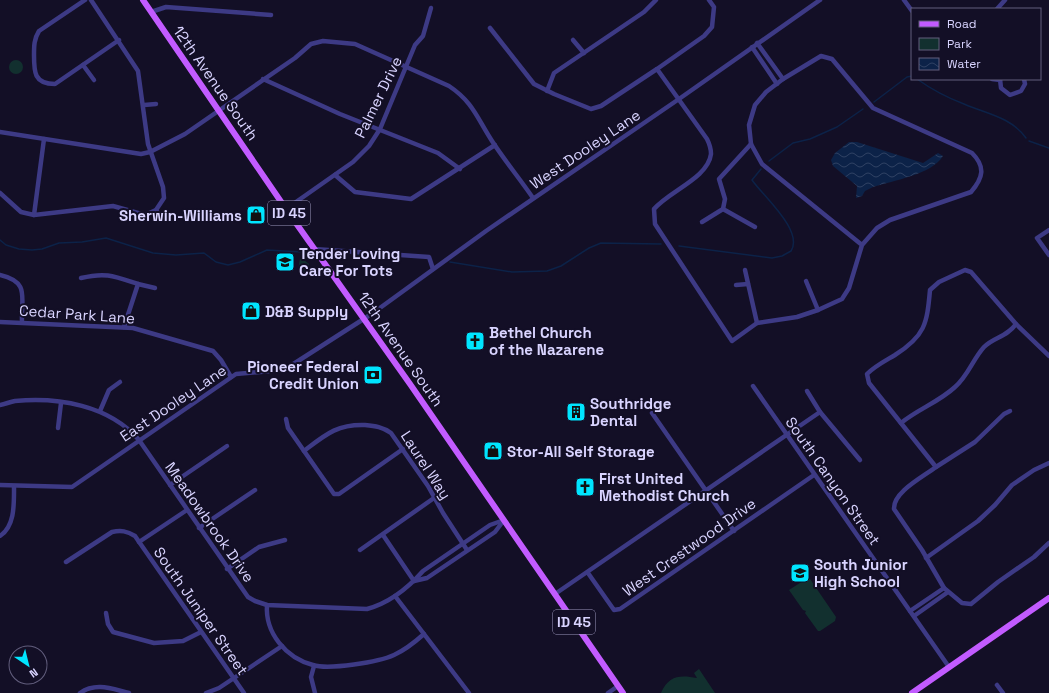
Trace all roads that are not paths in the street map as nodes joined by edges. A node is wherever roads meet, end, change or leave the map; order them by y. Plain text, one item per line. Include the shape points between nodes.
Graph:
1 (85, 0) edge
2 (91, 0) edge
3 (143, 0) edge
4 (656, 0) edge
5 (709, 0) edge
6 (820, 0) edge
7 (904, 0) edge
8 (1004, 0) edge
9 (431, 8) dead end
10 (998, 8) edge
11 (911, 10) edge
12 (151, 12) junction
13 (271, 15) dead end
14 (490, 28) dead end
15 (119, 40) junction
16 (573, 40) dead end
17 (757, 43) junction
18 (752, 47) junction
19 (584, 53) junction
20 (83, 65) junction
21 (406, 68) junction
22 (657, 69) junction
23 (263, 79) junction
24 (783, 79) junction
25 (94, 80) dead end
26 (1000, 80) edge
27 (1024, 80) edge
28 (777, 84) junction
29 (547, 91) junction
30 (679, 99) junction
31 (156, 104) dead end
32 (144, 105) junction
33 (220, 111) junction
34 (380, 129) junction
35 (0, 132) edge
36 (44, 139) junction
37 (751, 144) junction
38 (496, 145) junction
39 (150, 152) junction
40 (460, 169) junction
41 (335, 175) junction
42 (0, 193) edge
43 (534, 198) junction
44 (286, 209) junction
45 (723, 209) junction
46 (156, 210) junction
47 (34, 215) junction
48 (161, 217) dead end
49 (702, 222) dead end
50 (755, 227) dead end
51 (1049, 230) edge
52 (862, 245) junction
53 (314, 249) junction
54 (1049, 255) edge
55 (433, 269) junction
56 (745, 270) dead end
57 (0, 275) edge
58 (81, 278) dead end
59 (806, 281) dead end
60 (138, 284) junction
61 (748, 284) junction
62 (736, 285) dead end
63 (155, 288) dead end
64 (818, 310) junction
65 (364, 318) junction
66 (0, 322) edge
67 (22, 322) junction
68 (757, 323) junction
69 (1016, 324) junction
70 (124, 327) junction
71 (1049, 356) edge
72 (231, 377) junction
73 (120, 382) dead end
74 (753, 386) dead end
75 (807, 392) dead end
76 (61, 403) junction
77 (0, 406) edge
78 (100, 411) junction
79 (1010, 411) dead end
80 (820, 412) junction
81 (652, 413) dead end
82 (286, 419) dead end
83 (901, 423) junction
84 (58, 428) dead end
85 (786, 435) junction
86 (139, 440) junction
87 (227, 446) dead end
88 (403, 449) junction
89 (304, 451) junction
90 (860, 460) dead end
91 (1049, 462) edge
92 (936, 467) junction
93 (814, 475) junction
94 (0, 485) edge
95 (170, 485) junction
96 (14, 487) junction
97 (255, 490) dead end
98 (705, 490) junction
99 (434, 498) junction
100 (187, 510) junction
101 (504, 520) junction
102 (199, 528) junction
103 (734, 531) junction
104 (383, 535) junction
105 (0, 536) edge
106 (284, 540) dead end
107 (139, 542) junction
108 (1049, 543) edge
109 (463, 544) junction
110 (360, 550) dead end
111 (467, 550) junction
112 (926, 558) junction
113 (66, 562) dead end
114 (227, 569) junction
115 (588, 573) junction
116 (414, 581) junction
117 (944, 588) junction
118 (948, 592) junction
119 (555, 594) junction
120 (395, 596) junction
121 (1049, 598) edge
122 (267, 605) junction
123 (910, 612) junction
124 (106, 613) dead end
125 (914, 616) junction
126 (201, 632) junction
127 (424, 634) junction
128 (282, 646) junction
129 (314, 666) junction
130 (949, 667) junction
131 (234, 679) junction
132 (997, 685) dead end
133 (618, 686) junction
134 (80, 693) edge
135 (129, 693) edge
136 (206, 693) edge
137 (244, 693) edge
138 (315, 693) edge
139 (469, 693) edge
140 (608, 693) edge
141 (623, 693) edge
142 (912, 693) edge
143 (1003, 693) edge

1 - 20 street via 39,31 34,41 34,69 36,76 46,84 55,84
2 - 15 street
3 - 12 main road, 12th Avenue South / ID 45
4 - 19 street via 644,12
5 - 22 street via 714,7 712,27 704,36
6 - 17 street, West Dooley Lane
7 - 11 street
8 - 10 street
9 - 21 street, Palmer Drive via 423,36 415,45
12 - 13 street via 166,7
12 - 33 main road, 12th Avenue South / ID 45
14 - 29 street via 534,84
15 - 20 street
15 - 32 street via 138,71
16 - 19 street
17 - 18 street, West Dooley Lane
17 - 24 street
18 - 28 street
18 - 30 street, West Dooley Lane
19 - 29 street via 554,73
20 - 25 street
21 - 23 street via 355,44 323,41 312,44
21 - 34 street, Palmer Drive
21 - 38 street via 449,86 463,95
22 - 29 street via 601,106 591,109
22 - 30 street
23 - 33 street
23 - 34 street
24 - 28 street
24 - 52 street via 808,62 827,56 872,108 972,153 980,164 980,182 970,192 890,220 877,228
26 - 27 street via 1003,91 1014,95 1024,88
28 - 37 street via 766,92 753,110 749,125
30 - 43 street, West Dooley Lane
30 - 68 street via 707,139 711,153 708,165 700,174 662,200 654,209 655,224 732,341
31 - 32 street
32 - 39 street
33 - 39 street via 185,134
33 - 44 main road, 12th Avenue South / ID 45
34 - 40 street via 438,153
34 - 41 street, Palmer Drive via 364,151
35 - 36 street
36 - 39 street via 141,154
36 - 47 street
37 - 45 street via 720,179 725,199
37 - 52 street via 762,164
38 - 40 street
38 - 43 street
39 - 46 street via 163,187 164,198
40 - 41 street via 411,200 355,192
41 - 44 street, Palmer Drive
42 - 47 street via 21,212
43 - 55 street, West Dooley Lane
44 - 53 main road, 12th Avenue South / ID 45
45 - 49 street
45 - 50 street
46 - 47 street via 145,215 104,206
46 - 48 street
51 - 54 street via 1037,238
52 - 64 street via 849,288 842,300
53 - 55 street via 429,257
53 - 65 main road, 12th Avenue South / ID 45
55 - 65 street, West Dooley Lane
56 - 61 street
57 - 67 street via 17,281 22,288
58 - 60 street via 99,273
59 - 64 street
60 - 63 street
60 - 70 street
61 - 62 street
61 - 68 street
64 - 68 street via 797,317
65 - 72 street, East Dooley Lane via 284,370 236,374
65 - 101 main road, 12th Avenue South / ID 45
66 - 67 street, Cedar Park Lane
67 - 70 street, Cedar Park Lane
69 - 71 street
69 - 83 street via 1006,335 984,348 956,387
69 - 83 street via 971,272 958,272 939,282 930,290 928,315 919,336 866,374
70 - 72 street, Cedar Park Lane via 213,351
72 - 86 street, East Dooley Lane
73 - 78 street via 109,390
74 - 85 street, South Canyon Street
75 - 80 street
76 - 77 street, Meadowbrook Drive via 14,401
76 - 78 street, Meadowbrook Drive
76 - 84 street
78 - 86 street, Meadowbrook Drive via 119,422
79 - 92 street via 975,442
80 - 85 street
80 - 90 street
81 - 98 street
82 - 89 street via 288,428
83 - 92 street
85 - 93 street, South Canyon Street
85 - 98 street
86 - 95 street, Meadowbrook Drive
86 - 96 street, East Dooley Lane via 72,487
87 - 95 street
88 - 89 street, Laurel Way via 386,429 350,425 332,431
88 - 89 street via 339,494 334,494
88 - 99 street, Laurel Way
91 - 112 street via 1012,485 978,521
92 - 112 street via 899,494 894,503 894,510
93 - 103 street, West Crestwood Drive
93 - 123 street, South Canyon Street
94 - 96 street, East Dooley Lane
95 - 100 street, Meadowbrook Drive
96 - 105 street via 14,507 10,524 7,532
97 - 102 street
98 - 103 street
98 - 115 street
99 - 104 street
99 - 109 street, Laurel Way
100 - 102 street, Meadowbrook Drive
100 - 107 street
101 - 109 street, Meadowbrook Drive via 490,525
101 - 111 street, Meadowbrook Drive via 495,532
101 - 119 main road, 12th Avenue South / ID 45
102 - 114 street, Meadowbrook Drive
103 - 115 street, West Crestwood Drive via 620,609 614,610
104 - 110 street
104 - 116 street
106 - 114 street via 259,547
107 - 113 street via 135,536 119,530
107 - 126 street, South Juniper Street
108 - 118 street via 970,604 962,603
109 - 111 street, Laurel Way
109 - 116 street, Meadowbrook Drive via 423,571
111 - 116 street, Meadowbrook Drive via 427,578
112 - 117 street
114 - 122 street, Meadowbrook Drive via 248,597
115 - 119 street
116 - 120 street, Meadowbrook Drive
117 - 118 street
117 - 123 street
118 - 125 street
119 - 133 main road, 12th Avenue South / ID 45
120 - 122 street, Meadowbrook Drive via 367,609
120 - 127 street
121 - 130 main road
122 - 128 street via 268,625
123 - 125 street, South Canyon Street
124 - 126 street via 108,624 114,632 154,643 183,641
125 - 130 street, South Canyon Street
126 - 131 street, South Juniper Street
127 - 129 street via 392,656 332,667
127 - 139 street
128 - 129 street via 298,659
128 - 131 street
129 - 138 street via 311,677
130 - 142 main road
131 - 136 street
131 - 137 street, South Juniper Street
132 - 143 street
133 - 140 street
133 - 141 main road, 12th Avenue South / ID 45
134 - 135 street via 98,686

